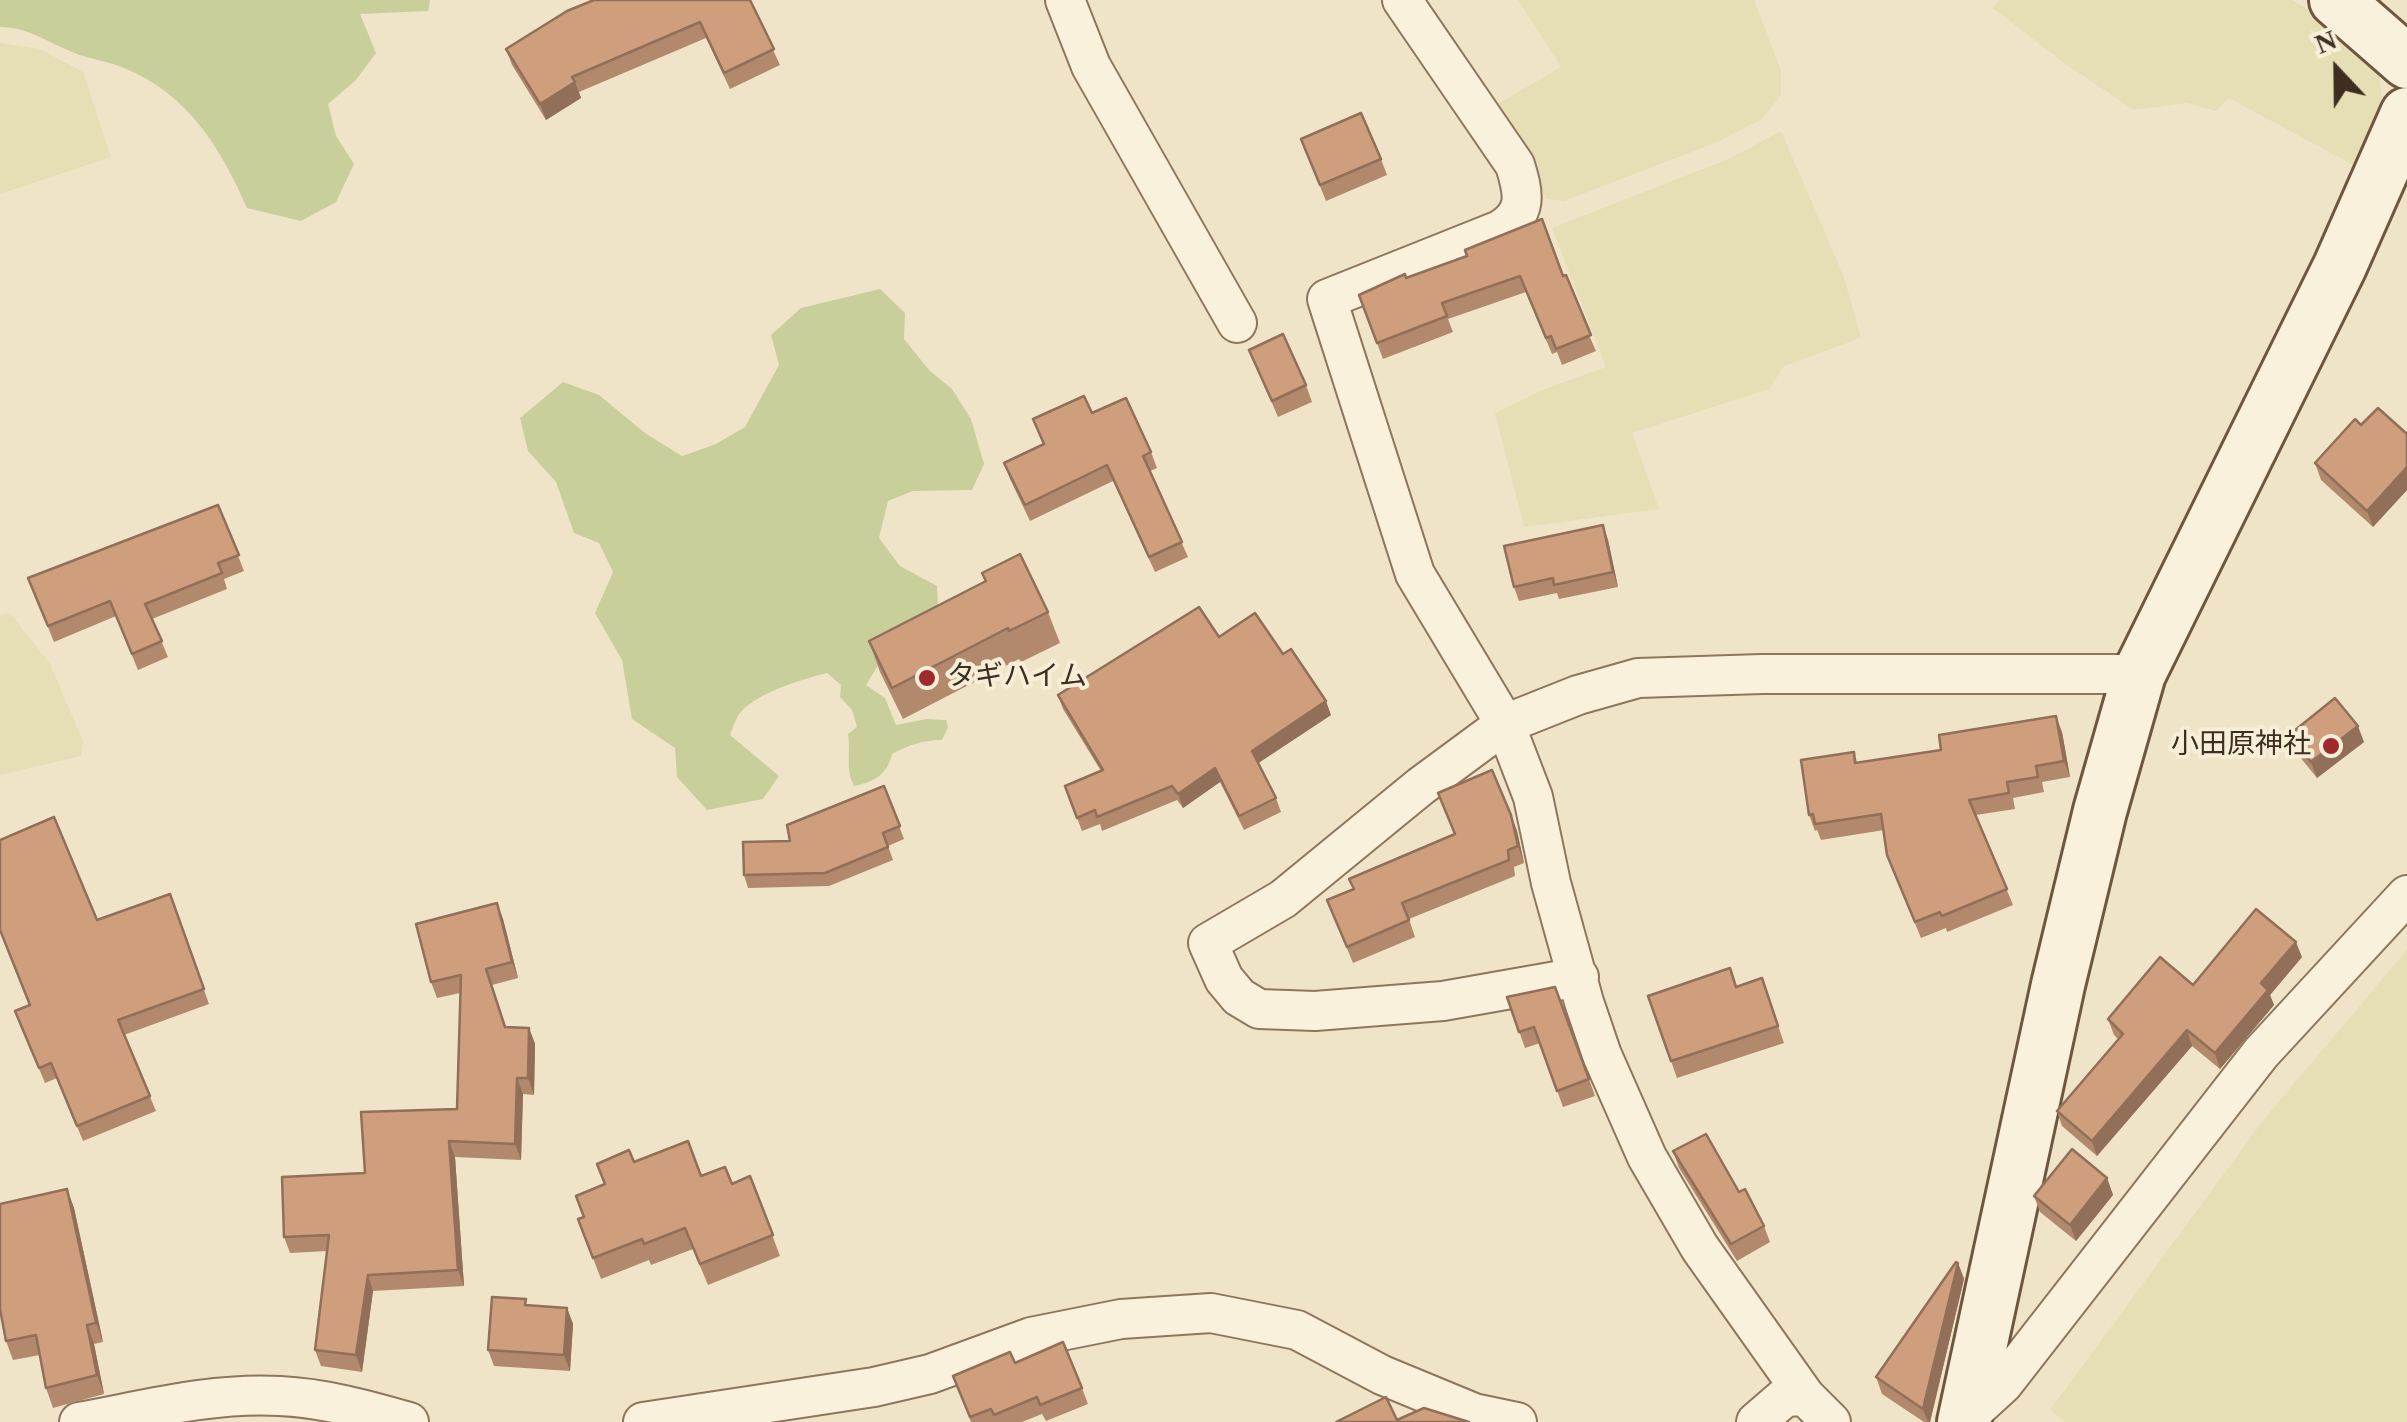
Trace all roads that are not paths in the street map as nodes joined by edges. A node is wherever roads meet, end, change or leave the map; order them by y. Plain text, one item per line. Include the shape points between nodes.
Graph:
1 (1066, 0) edge
2 (1402, 0) edge
3 (2336, 0) edge
4 (2407, 62) edge
5 (2407, 114) edge
6 (1237, 323) dead end
7 (2138, 674) junction
8 (1506, 724) junction
9 (2407, 895) edge
10 (1578, 976) junction
11 (1818, 1409) edge
12 (1965, 1420) edge
13 (79, 1422) edge
14 (409, 1422) edge
15 (643, 1422) edge
16 (1517, 1422) edge
17 (1756, 1422) edge

1 - 6 street via 1092,66
2 - 8 street via 1515,165 1520,208 1515,221 1500,230 1327,299 1415,574
3 - 4 street
5 - 7 street via 2340,266
7 - 8 street via 1638,678
7 - 12 street via 2058,985
8 - 10 street via 1533,798
8 - 10 street via 1283,899 1208,943 1224,979 1259,1009 1443,1001
9 - 12 street via 2261,1053 2002,1384
10 - 11 street via 1602,1055 1647,1157 1700,1248
11 - 17 street via 1786,1397
13 - 14 street via 182,1402 278,1396
15 - 16 street via 930,1374 1031,1337 1120,1319 1211,1313 1297,1330 1455,1405

